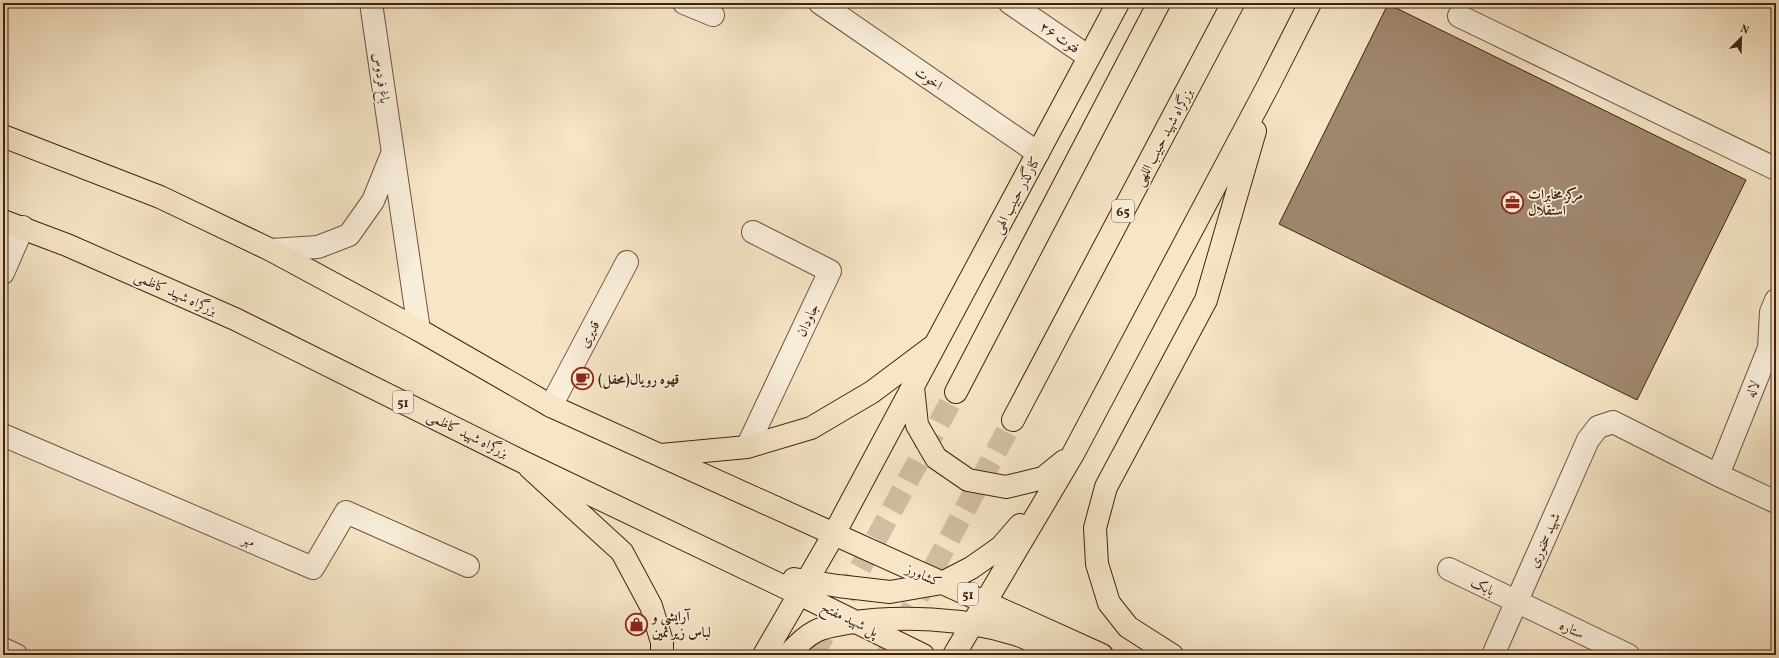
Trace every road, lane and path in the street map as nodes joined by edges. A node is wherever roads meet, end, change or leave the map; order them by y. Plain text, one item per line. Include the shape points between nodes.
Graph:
1 (371, 3) edge
2 (684, 3) edge
3 (820, 3) edge
4 (1010, 3) edge
5 (1118, 3) edge
6 (1159, 3) edge
7 (1233, 3) edge
8 (1310, 3) edge
9 (713, 15) dead end
10 (1459, 16) dead end
11 (1089, 57) junction
12 (1268, 86) junction
13 (3, 136) edge
14 (392, 153) junction
15 (1038, 153) junction
16 (1776, 169) edge
17 (13, 224) edge
18 (753, 232) dead end
19 (271, 250) junction
20 (628, 262) dead end
21 (3, 273) edge
22 (1776, 300) edge
23 (419, 330) junction
24 (936, 344) junction
25 (1772, 350) edge
26 (913, 387) junction
27 (956, 392) tunnel mouth
28 (551, 406) junction
29 (1013, 420) tunnel mouth
30 (3, 434) edge
31 (747, 447) junction
32 (1073, 454) junction
33 (661, 455) junction
34 (521, 461) junction
35 (1718, 476) junction
36 (1776, 502) edge
37 (834, 534) junction
38 (468, 566) dead end
39 (1449, 569) dead end
40 (942, 583) junction
41 (803, 588) junction
42 (986, 602) junction
43 (1517, 602) junction
44 (856, 622) junction
45 (972, 625) junction
46 (3, 649) edge
47 (16, 655) edge
48 (662, 655) edge
49 (764, 655) edge
50 (788, 655) edge
51 (923, 655) edge
52 (954, 655) edge
53 (1062, 655) edge
54 (1102, 655) edge
55 (1172, 655) edge
56 (1493, 655) edge
57 (1628, 655) edge

1 - 14 street, باغ فردوس
2 - 9 street
3 - 15 street, اخوت
4 - 11 street, فتوت ۲۶
5 - 11 main road, کنارگذر حبیب الهی
6 - 27 main road
7 - 29 main road, بزرگراه شهید حبیب اللهی / 65
8 - 12 main road
10 - 16 street
11 - 15 main road, کنارگذر حبیب الهی
12 - 32 main road
12 - 55 main road via 1206,300 1106,487 1095,528 1097,564 1109,603 1128,627
13 - 19 main road, 51 via 160,197
14 - 19 street via 373,201 349,235 318,247
14 - 23 street, باغ فردوس
15 - 24 main road, کنارگذر حبیب الهی
17 - 21 street
17 - 34 main road, بزرگراه شهید کاظمی / 51 via 235,319
18 - 31 street, جاودان via 830,271
19 - 23 main road, 51
20 - 28 street, قدیری
22 - 25 street, لاله via 1771,312
23 - 28 main road, 51
24 - 26 main road, کنارگذر حبیب الهی
24 - 31 main road via 872,392 811,428
25 - 35 street, لاله
26 - 32 main road via 917,425 936,458 968,480 1006,487 1043,478
26 - 37 main road, کنارگذر حبیب الهی
28 - 33 main road, 51
30 - 38 street, مهر via 313,568 346,512
31 - 33 main road
32 - 40 main road via 1035,508 1001,547 971,568
32 - 42 main road
33 - 37 main road, 51
34 - 41 main road, بزرگراه شهید کاظمی / 51 via 696,545
34 - 48 main road via 622,552 651,606 662,642
35 - 36 street
35 - 43 street, شهید سخنوری via 1613,422 1598,427 1588,440
37 - 40 main road, کشاورز / 51
37 - 41 main road, کنارگذر حبیب الهی
39 - 43 street, بابک
40 - 41 main road via 890,592
40 - 42 main road, کشاورز / 51
41 - 44 main road, پل شهید مفتح / 51
41 - 49 main road, کنارگذر حبیب الهی
42 - 45 main road
42 - 54 main road, کشاورز / 51
43 - 56 street, شهید سخنوری
43 - 57 street, ستاره
44 - 45 main road via 898,618
44 - 50 main road via 816,631
44 - 51 main road, پل شهید مفتح / 51
45 - 52 main road
45 - 53 main road via 1016,634
46 - 47 street

